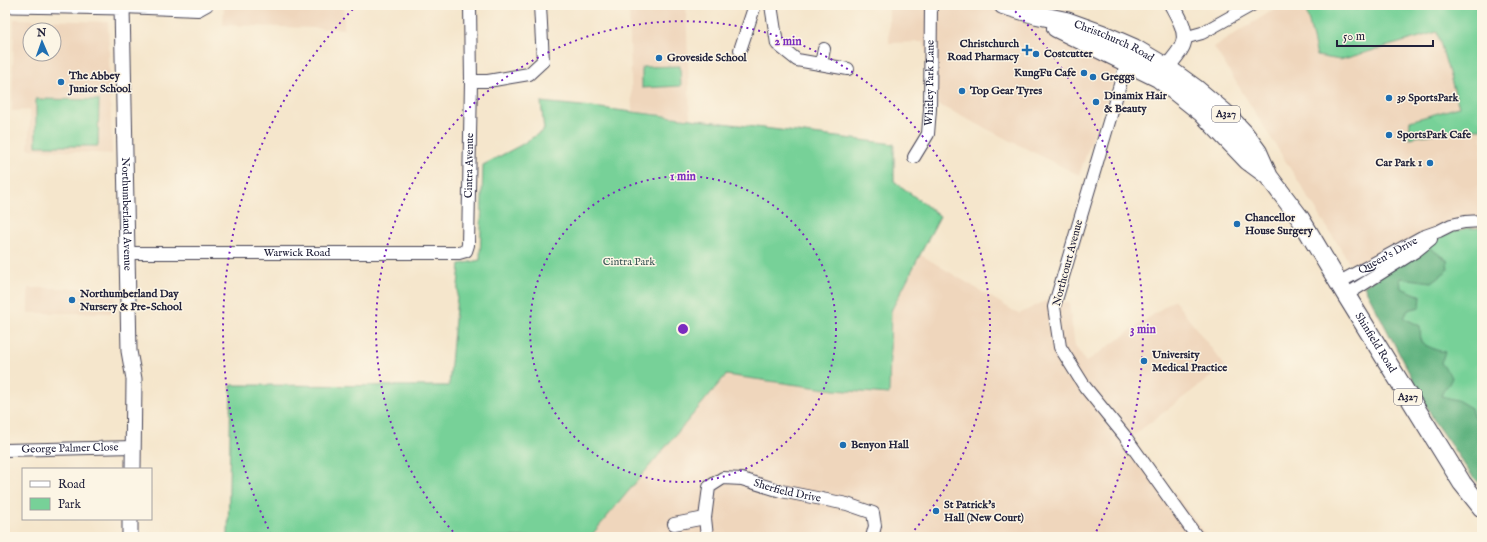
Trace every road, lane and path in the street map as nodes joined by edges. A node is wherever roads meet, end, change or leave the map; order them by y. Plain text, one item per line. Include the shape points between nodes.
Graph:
1 (12, 5) edge
2 (207, 5) edge
3 (470, 5) edge
4 (540, 5) edge
5 (755, 5) edge
6 (771, 5) edge
7 (931, 5) edge
8 (1003, 5) edge
9 (1172, 5) edge
10 (1252, 5) edge
11 (122, 7) junction
12 (1184, 38) junction
13 (824, 49) dead end
14 (740, 50) dead end
15 (1130, 55) junction
16 (821, 64) junction
17 (848, 69) dead end
18 (1162, 73) junction
19 (471, 81) junction
20 (914, 157) dead end
21 (1482, 221) edge
22 (466, 251) joint
23 (128, 253) junction
24 (1342, 289) junction
25 (134, 447) junction
26 (5, 450) edge
27 (133, 468) edge
28 (1482, 508) edge
29 (705, 518) junction
30 (130, 520) edge
31 (674, 524) dead end
32 (130, 537) edge
33 (707, 537) edge
34 (872, 537) edge
35 (1197, 537) edge

1 - 11 street
2 - 11 street via 198,10
3 - 19 street, Cintra Avenue
4 - 19 street via 543,61 529,74 488,81
5 - 14 street
6 - 16 street via 777,44 797,60
7 - 20 street, Whitley Park Lane via 928,134
8 - 15 main road, Christchurch Road / A327 via 1037,15 1060,31
9 - 12 street via 1182,26
10 - 12 street via 1202,33
11 - 23 street, Northumberland Avenue
12 - 18 street via 1183,45
13 - 16 street
15 - 18 main road, Christchurch Road / A327
15 - 35 street, Northcourt Avenue via 1054,307 1060,348 1085,387 1124,435
16 - 17 street
18 - 24 main road, Shinfield Road / A327 via 1248,161 1269,177 1300,218
19 - 22 street, Cintra Avenue
21 - 24 street, Queen's Drive via 1451,225 1439,231 1416,251
22 - 23 street, Warwick Road
23 - 25 street, Northumberland Avenue via 130,351 134,379
24 - 28 main road, Shinfield Road / A327 via 1458,477
25 - 26 street, George Palmer Close
25 - 27 street, Northumberland Avenue
29 - 31 street
29 - 33 street, Sherfield Drive
29 - 34 street, Sherfield Drive via 709,486 723,478 742,479 782,492 847,504 873,513 875,526
30 - 32 street

